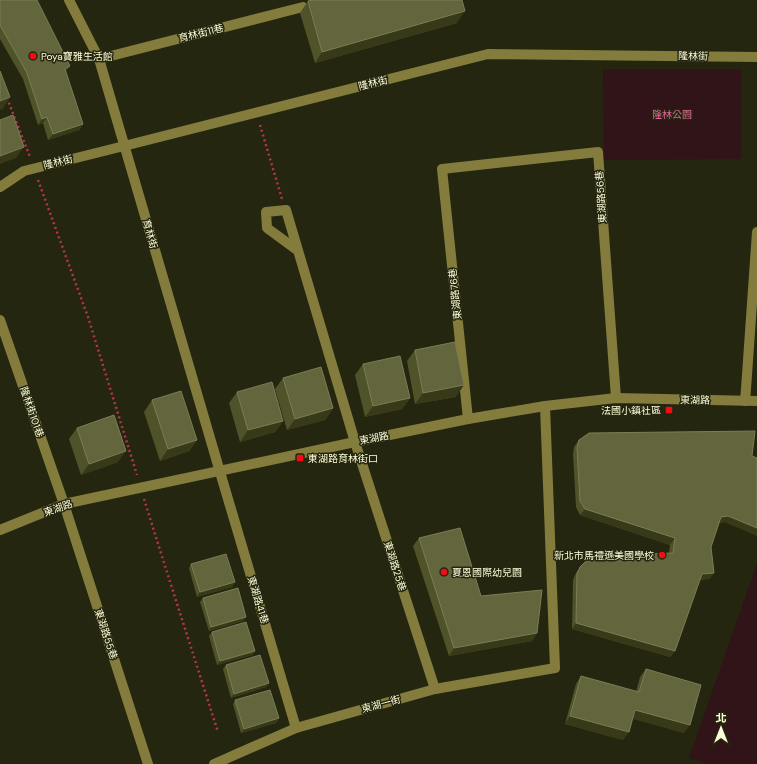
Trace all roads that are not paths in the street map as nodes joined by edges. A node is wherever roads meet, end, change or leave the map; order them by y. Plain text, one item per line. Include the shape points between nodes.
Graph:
1 (69, 0) edge
2 (303, 7) dead end
3 (757, 57) edge
4 (99, 59) junction
5 (124, 146) junction
6 (442, 169) joint
7 (0, 187) edge
8 (757, 232) edge
9 (297, 250) junction
10 (0, 320) edge
11 (616, 398) junction
12 (745, 401) junction
13 (757, 401) edge
14 (545, 406) junction
15 (468, 419) junction
16 (355, 442) junction
17 (220, 472) junction
18 (64, 504) junction
19 (0, 530) edge
20 (435, 689) junction
21 (296, 728) junction
22 (148, 764) edge
23 (214, 764) edge

1 - 4 street, 育林街
2 - 4 street, 育林街11巷
3 - 5 street, 隆林街 via 488,54
4 - 5 street, 育林街
5 - 7 street, 隆林街 via 24,171
5 - 17 street, 育林街
6 - 11 street, 東湖路56巷 via 598,152
6 - 15 street, 東湖路76巷
8 - 12 street
9 - 9 street, 東湖路25巷 via 286,210 266,212 267,228
9 - 16 street, 東湖路25巷
10 - 18 street, 隆林街101巷
11 - 12 street, 東湖路
11 - 14 street, 東湖路
12 - 13 street, 東湖路
14 - 15 street, 東湖路
14 - 20 street, 東湖一街 via 555,668
15 - 16 street, 東湖路
16 - 17 street, 東湖路
16 - 20 street, 東湖路25巷
17 - 18 street, 東湖路
17 - 21 street, 東湖路41巷
18 - 19 street, 東湖路
18 - 22 street, 東湖路55巷
20 - 21 street, 東湖一街
21 - 23 street, 東湖一街

